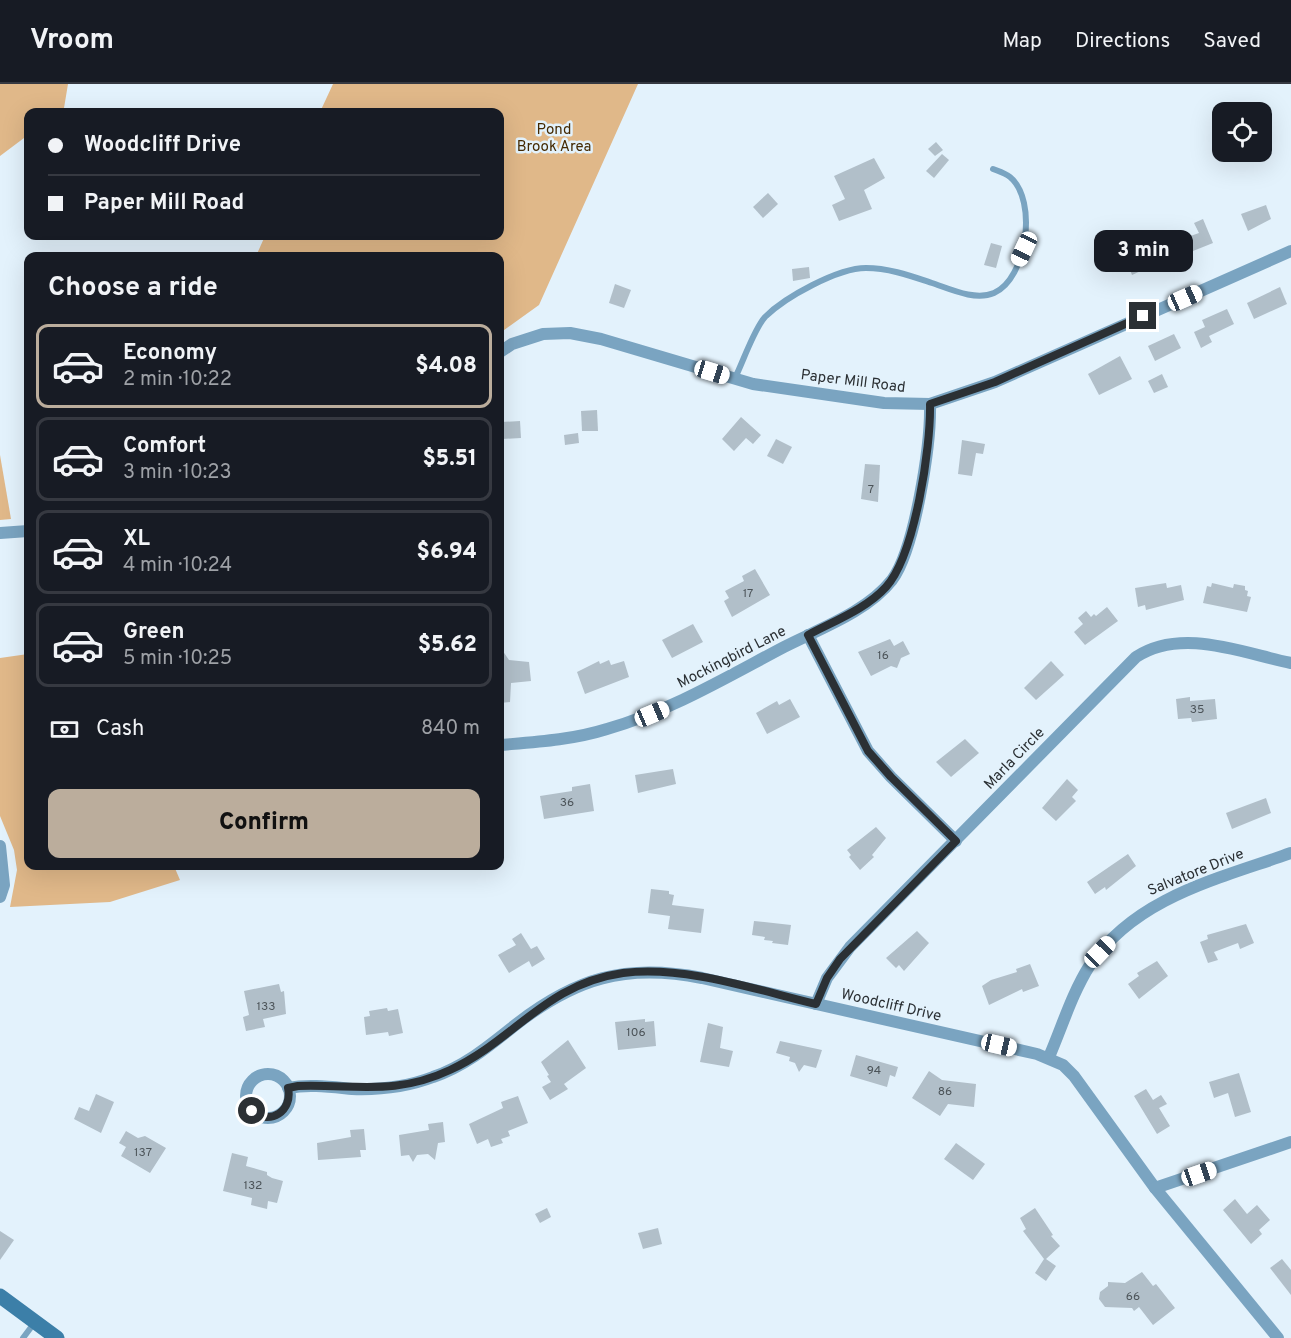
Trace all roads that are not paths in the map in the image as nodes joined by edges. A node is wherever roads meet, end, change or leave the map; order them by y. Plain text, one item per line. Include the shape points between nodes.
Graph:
1 (993, 169) dead end
2 (1291, 251) edge
3 (504, 349) edge
4 (735, 378) junction
5 (930, 404) junction
6 (24, 531) edge
7 (0, 533) edge
8 (808, 635) junction
9 (1291, 663) edge
10 (504, 745) edge
11 (956, 841) junction
12 (0, 846) edge
13 (1291, 853) edge
14 (0, 897) edge
15 (816, 1004) junction
16 (1049, 1058) junction
17 (288, 1088) dead end
18 (1291, 1142) edge
19 (1155, 1188) junction
20 (0, 1296) edge
21 (36, 1322) junction
22 (23, 1338) edge
23 (57, 1338) edge
24 (1278, 1338) edge

1 - 4 lane via 1010,177 1017,187 1027,219 1024,249 1008,285 992,294 968,295 886,270 863,268 838,274 802,291 765,318
2 - 5 street, Paper Mill Road via 995,382
3 - 4 street, Paper Mill Road via 543,334 570,333
4 - 5 street, Paper Mill Road via 884,403
5 - 8 street, Mockingbird Lane via 914,525 899,568 869,602
6 - 7 street
8 - 10 street, Mockingbird Lane via 638,719 578,736
8 - 11 street via 868,751
9 - 11 street, Marla Circle via 1190,642 1168,643 1147,650
11 - 15 street, Marla Circle via 840,959
12 - 14 street via 4,885
13 - 16 street, Salvatore Drive via 1184,891 1147,909 1131,922 1090,966
15 - 16 street, Woodcliff Drive
15 - 17 street, Woodcliff Drive via 685,975 623,973 564,992 480,1053 435,1077 387,1088
16 - 19 street, Woodcliff Drive via 1074,1076
18 - 19 street
19 - 24 street, Woodcliff Drive
20 - 21 main road
21 - 22 lane
21 - 23 main road

